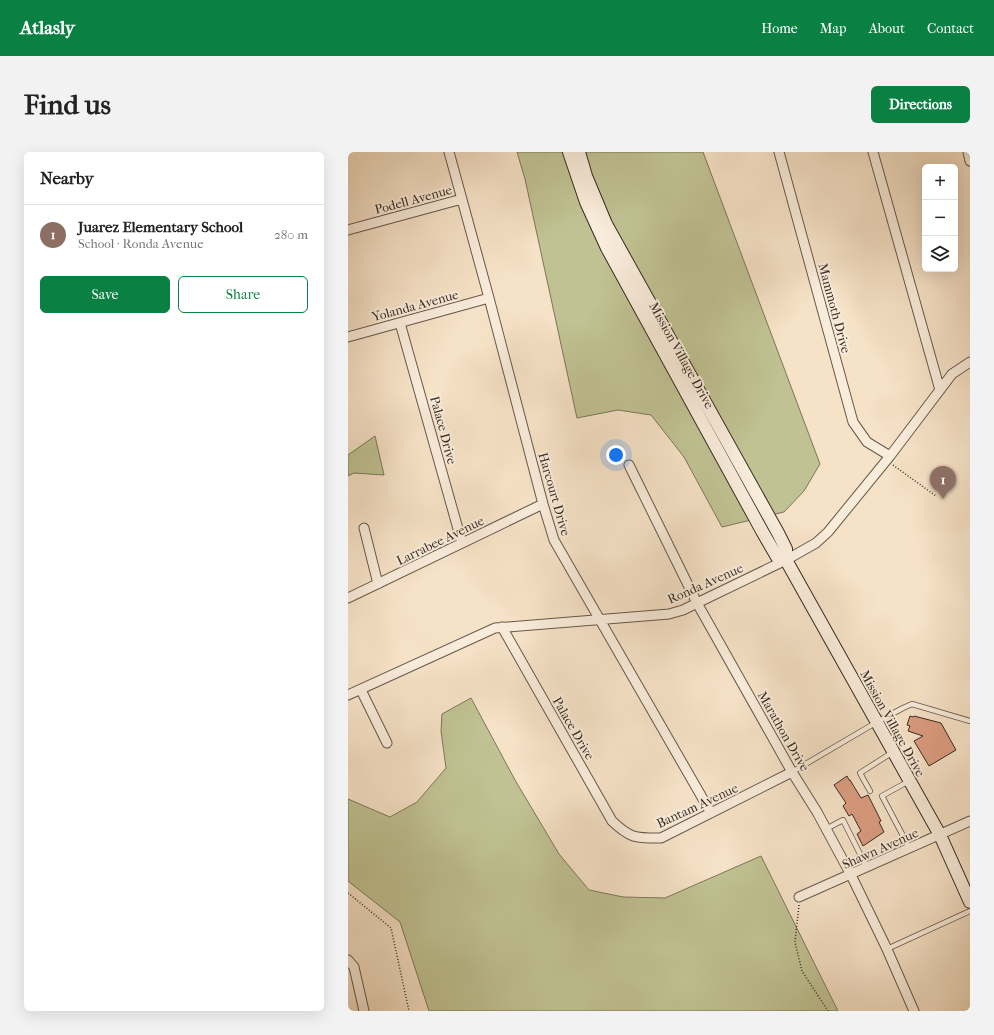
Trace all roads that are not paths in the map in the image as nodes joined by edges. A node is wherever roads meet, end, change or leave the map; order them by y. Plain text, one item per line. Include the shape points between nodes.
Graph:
1 (449, 152) edge
2 (569, 152) edge
3 (579, 152) edge
4 (779, 152) edge
5 (873, 152) edge
6 (968, 152) edge
7 (970, 161) edge
8 (462, 199) junction
9 (348, 230) edge
10 (489, 298) junction
11 (400, 323) junction
12 (348, 337) edge
13 (970, 362) edge
14 (940, 390) junction
15 (888, 458) junction
16 (629, 465) dead end
17 (543, 504) junction
18 (364, 528) dead end
19 (462, 543) junction
20 (786, 560) junction
21 (378, 584) junction
22 (348, 598) edge
23 (697, 603) junction
24 (599, 619) junction
25 (502, 627) junction
26 (361, 690) junction
27 (348, 695) edge
28 (970, 721) edge
29 (877, 722) junction
30 (387, 743) dead end
31 (894, 752) junction
32 (792, 772) junction
33 (909, 780) junction
34 (870, 791) dead end
35 (711, 813) junction
36 (612, 821) joint
37 (970, 822) edge
38 (826, 830) junction
39 (940, 835) junction
40 (910, 849) junction
41 (867, 868) junction
42 (850, 875) junction
43 (799, 897) road end
44 (970, 902) edge
45 (970, 912) edge
46 (887, 949) junction
47 (348, 960) edge
48 (364, 1011) edge
49 (914, 1011) edge

1 - 8 street, Harcourt Drive
2 - 20 main road, Mission Village Drive via 595,225 607,248 762,531 777,557
3 - 20 main road, Mission Village Drive via 606,224 778,532 786,549
4 - 15 street, Mammoth Drive via 853,422 867,442
5 - 14 street
6 - 7 street
8 - 9 street, Podell Avenue
8 - 10 street, Harcourt Drive
10 - 11 street, Yolanda Avenue
10 - 17 street, Harcourt Drive
11 - 12 street, Yolanda Avenue
11 - 19 street, Palace Drive
13 - 14 street, Ronda Avenue via 952,374
14 - 15 street, Ronda Avenue
15 - 20 street, Ronda Avenue via 828,532 816,543
16 - 23 street, Marathon Drive
17 - 19 street, Larrabee Avenue
17 - 24 street, Harcourt Drive via 554,540
18 - 21 street
19 - 21 street, Larrabee Avenue
20 - 23 street, Ronda Avenue
20 - 29 main road, Mission Village Drive
21 - 22 street, Larrabee Avenue
23 - 24 street, Ronda Avenue via 669,614
23 - 32 street, Marathon Drive
24 - 25 street, Ronda Avenue
24 - 35 street, Harcourt Drive
25 - 26 street, Ronda Avenue
25 - 36 street, Palace Drive
26 - 27 street, Ronda Avenue
26 - 30 street
28 - 29 lane via 912,704
29 - 31 main road, Mission Village Drive
29 - 32 lane
31 - 33 main road, Mission Village Drive
31 - 34 lane via 860,773
32 - 35 street, Bantam Avenue
32 - 38 street, Marathon Drive
33 - 39 main road, Mission Village Drive
33 - 40 lane via 882,796
35 - 36 street, Bantam Avenue via 661,838 639,838 624,832
37 - 39 street, Shawn Avenue
38 - 41 lane via 843,820
38 - 42 street, Marathon Drive
39 - 40 street, Shawn Avenue
39 - 44 main road, Mission Village Drive
40 - 41 street, Shawn Avenue
41 - 42 street, Shawn Avenue
42 - 43 street, Shawn Avenue
42 - 46 street, Marathon Drive
45 - 46 lane
46 - 49 street, Marathon Drive
47 - 48 street via 354,967

